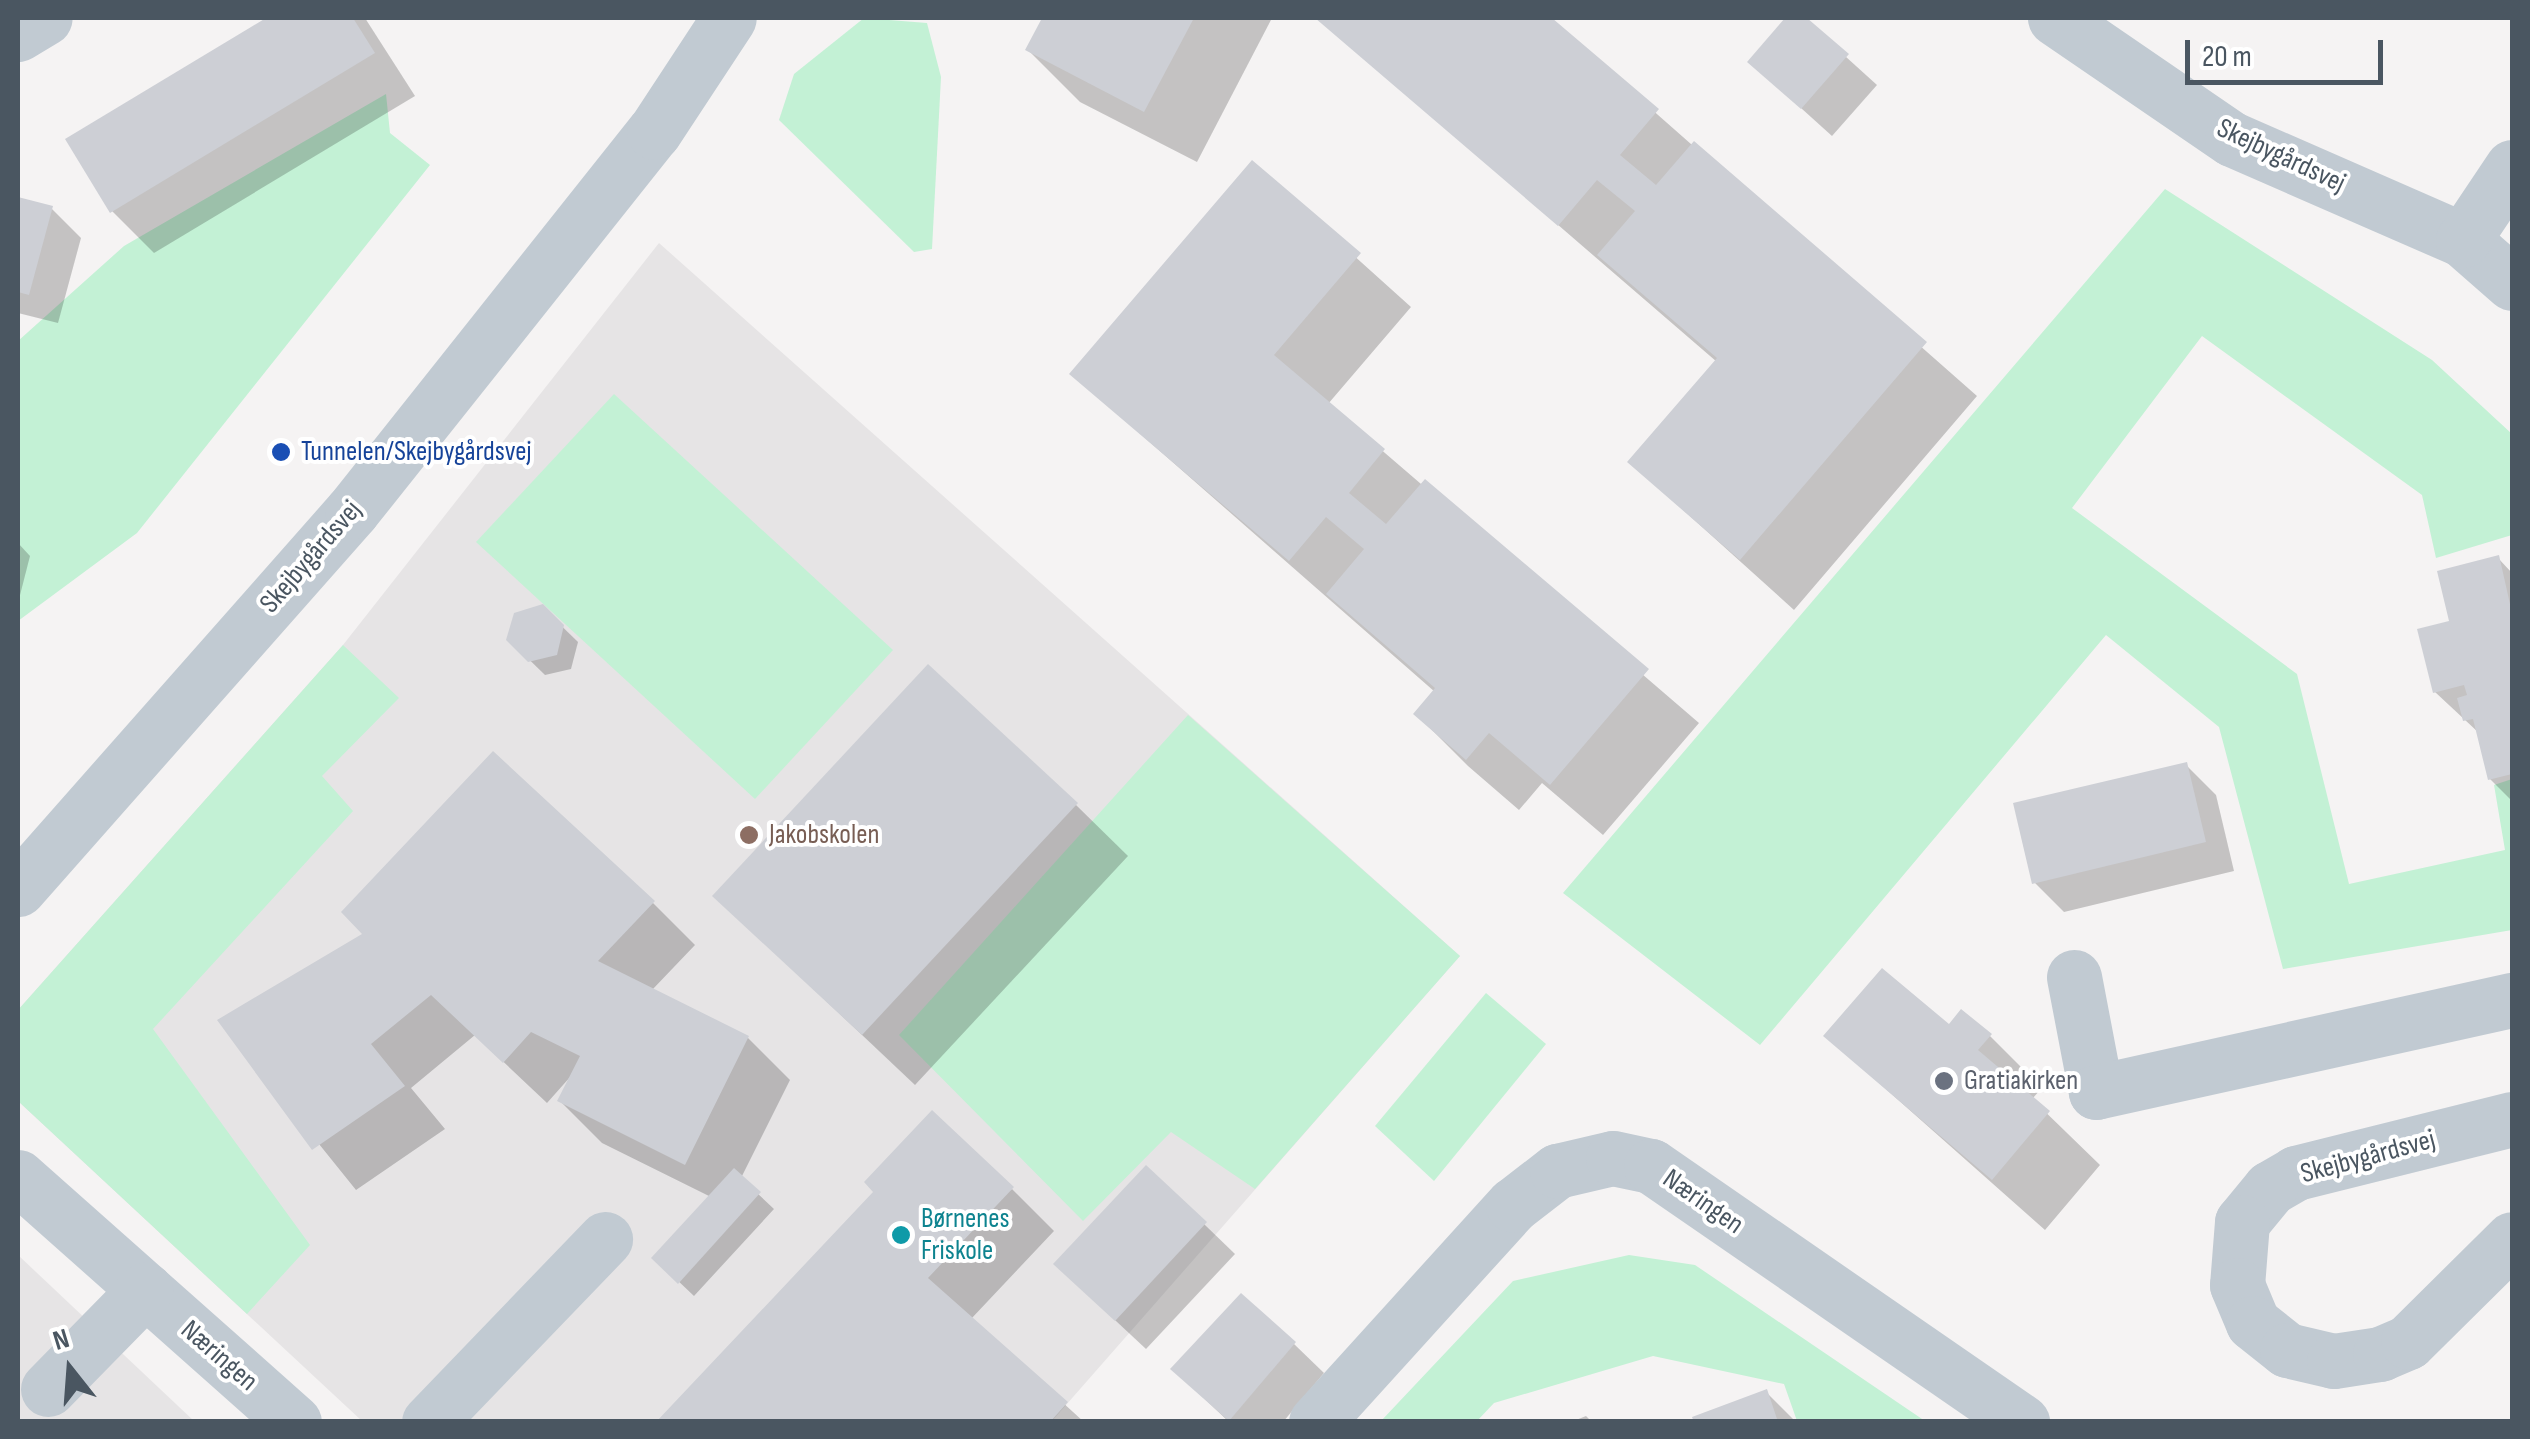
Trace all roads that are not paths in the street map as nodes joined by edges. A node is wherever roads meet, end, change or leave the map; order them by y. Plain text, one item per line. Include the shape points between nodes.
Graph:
1 (45, 18) edge
2 (728, 18) edge
3 (2056, 18) edge
4 (18, 34) edge
5 (2512, 167) edge
6 (2463, 240) junction
7 (2512, 284) edge
8 (18, 889) edge
9 (2074, 977) dead end
10 (2512, 1000) edge
11 (2512, 1119) edge
12 (18, 1177) edge
13 (604, 1239) dead end
14 (2512, 1239) edge
15 (145, 1290) junction
16 (44, 1387) edge
17 (294, 1422) edge
18 (429, 1422) edge
19 (1316, 1422) edge
20 (2022, 1422) edge

1 - 4 street
2 - 8 street, Skejbygårdsvej via 654,132 352,511
3 - 6 street, Skejbygårdsvej via 2232,140
5 - 6 street
6 - 7 street, Skejbygårdsvej
9 - 10 street via 2096,1092
11 - 14 street, Skejbygårdsvej via 2296,1173 2270,1188 2242,1222 2237,1285 2253,1322 2287,1350 2334,1361 2380,1354 2408,1342
12 - 15 street, Næringen
13 - 18 street
15 - 16 street
15 - 17 street, Næringen
19 - 20 street, Næringen via 1513,1205 1557,1171 1613,1158 1651,1166

